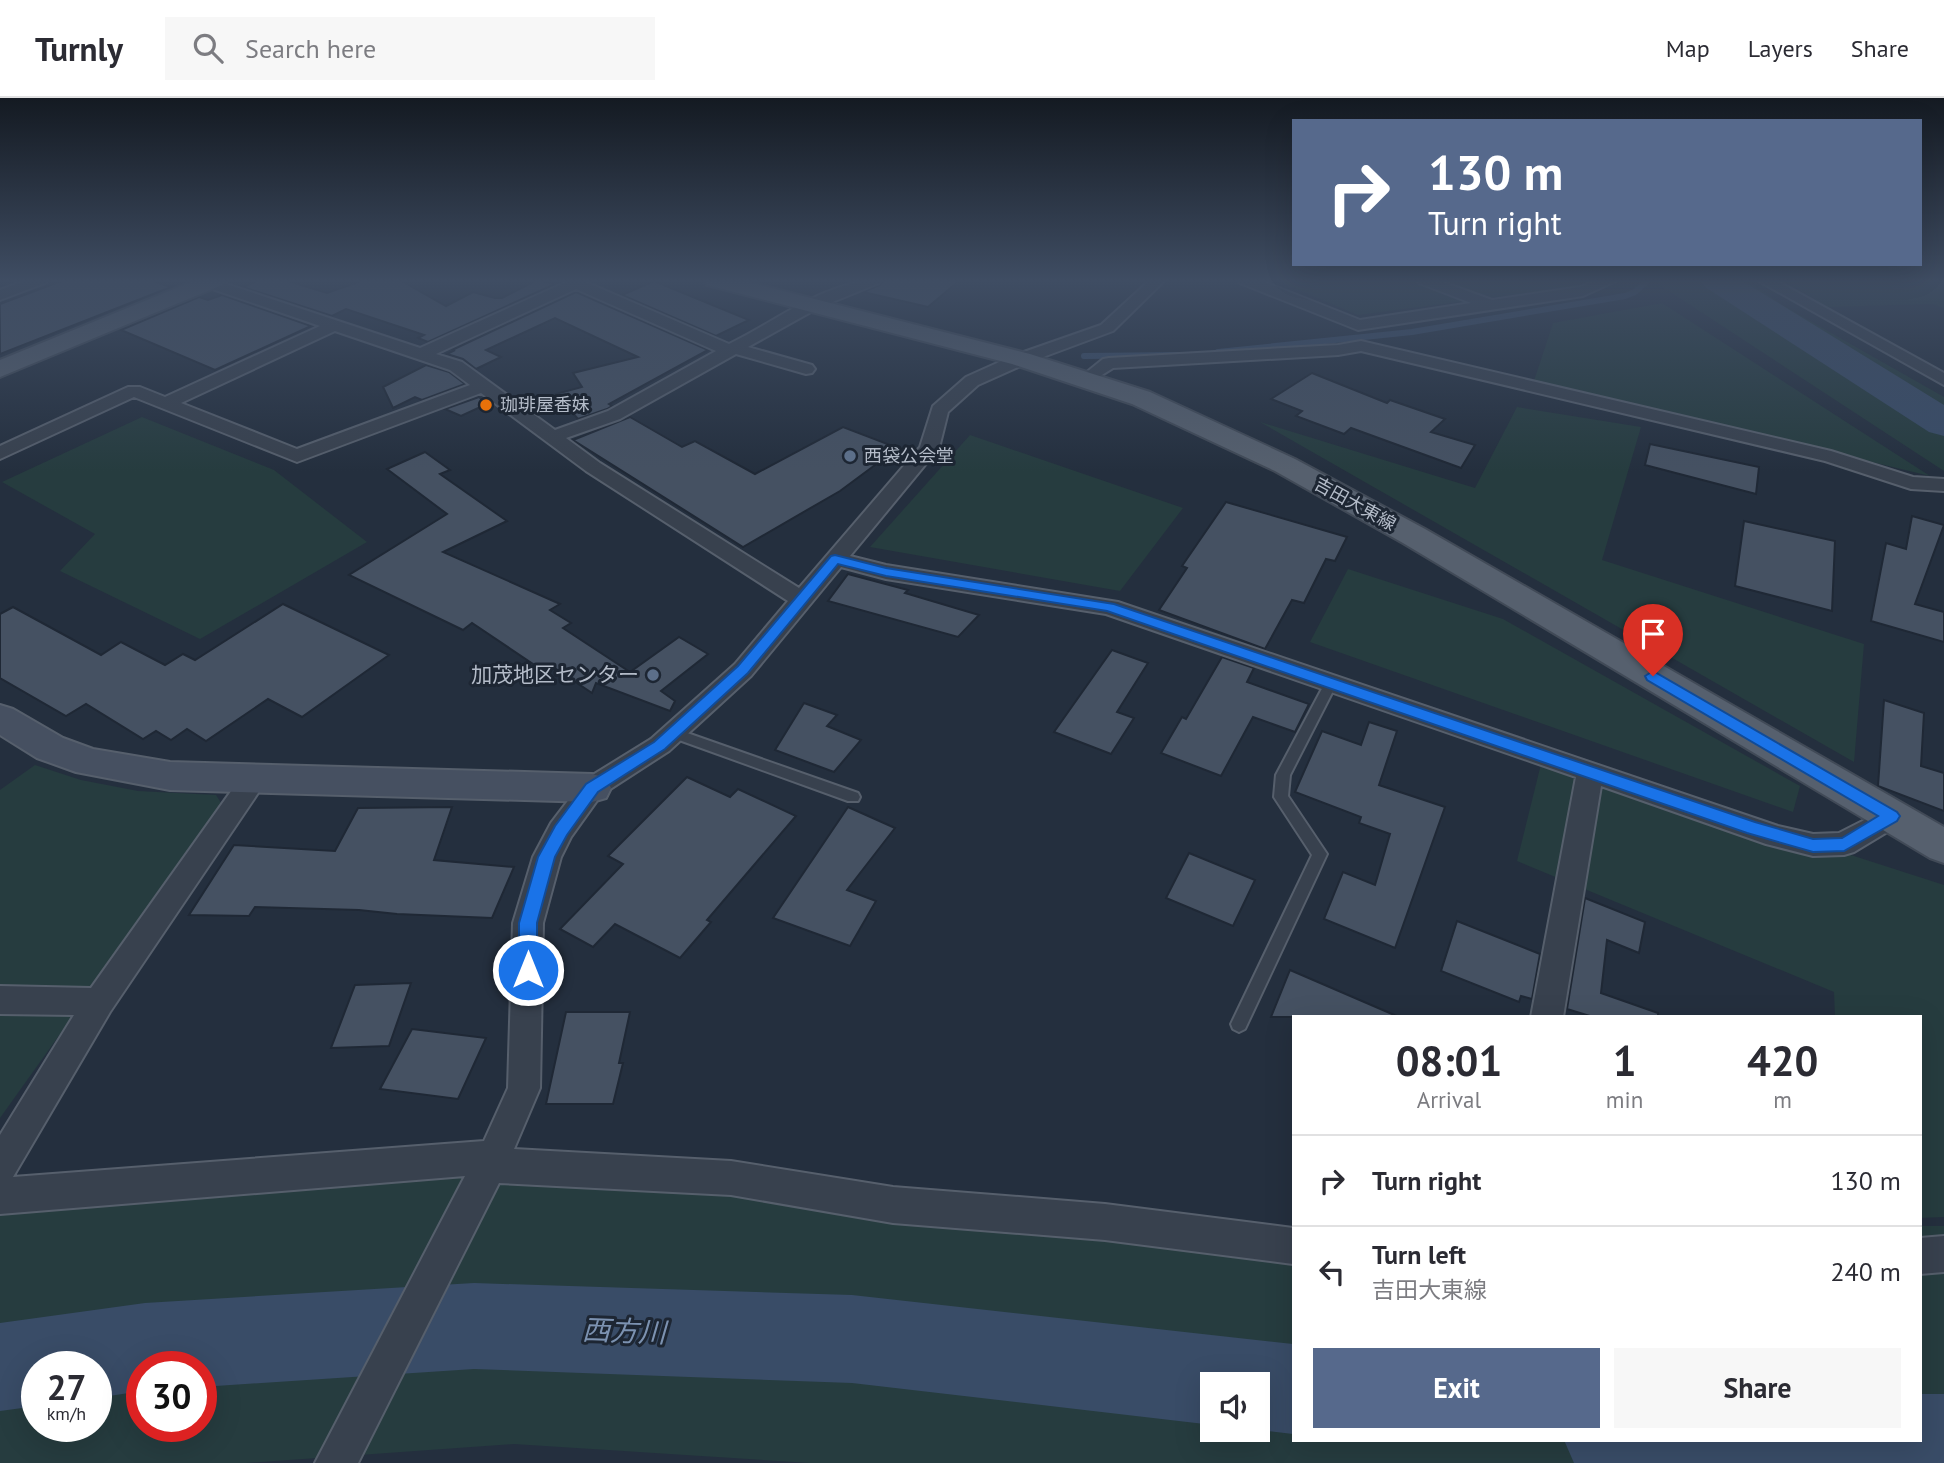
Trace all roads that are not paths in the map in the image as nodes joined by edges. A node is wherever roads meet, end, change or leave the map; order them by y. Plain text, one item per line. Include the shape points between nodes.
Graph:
1 (59, 344) edge
2 (294, 344) edge
3 (391, 344) edge
4 (443, 344) edge
5 (718, 344) edge
6 (741, 344) edge
7 (962, 344) edge
8 (1063, 344) edge
9 (1880, 344) edge
10 (731, 349) junction
11 (422, 354) junction
12 (1021, 359) junction
13 (0, 369) edge
14 (806, 369) dead end
15 (1086, 380) junction
16 (1944, 380) edge
17 (483, 386) junction
18 (167, 403) junction
19 (552, 437) junction
20 (0, 453) edge
21 (1944, 485) edge
22 (835, 559) junction
23 (801, 599) junction
24 (1331, 683) junction
25 (0, 718) edge
26 (673, 733) junction
27 (1590, 772) junction
28 (253, 780) junction
29 (592, 788) junction
30 (853, 797) dead end
31 (1892, 816) junction
32 (1944, 848) edge
33 (0, 1000) edge
34 (99, 1002) junction
35 (1547, 1015) edge
36 (1239, 1024) dead end
37 (491, 1161) junction
38 (0, 1167) edge
39 (0, 1196) edge
40 (1292, 1246) edge
41 (1944, 1254) edge
42 (1922, 1256) edge
43 (338, 1462) edge

1 - 13 main road
2 - 18 street
3 - 11 street
4 - 11 street
5 - 10 street
6 - 10 street
7 - 12 main road, 吉田大東線
8 - 12 street
9 - 16 street
10 - 14 street
10 - 19 street via 614,415
11 - 17 street via 456,366
12 - 15 main road, 吉田大東線
12 - 22 street via 972,382 939,410 929,448
15 - 21 street via 1109,363 1361,346 1832,457 1911,483
15 - 31 main road, 吉田大東線 via 1141,398 1285,465
17 - 18 street via 297,456
17 - 19 street
18 - 20 street via 134,391
19 - 23 street
22 - 23 street
22 - 24 street via 886,572 1110,607
23 - 26 street via 743,670
24 - 27 street
24 - 36 lane via 1283,775 1281,797 1320,854
25 - 28 street via 50,748 89,762 170,776
26 - 29 street
26 - 30 lane
27 - 31 street via 1813,845 1844,844
27 - 35 street
28 - 29 street
28 - 34 street
29 - 37 street via 547,857 528,923 524,1088
31 - 32 main road, 吉田大東線
33 - 34 street
34 - 38 street
37 - 39 street
37 - 40 street via 730,1178 893,1205 1105,1222
37 - 43 street
41 - 42 street

